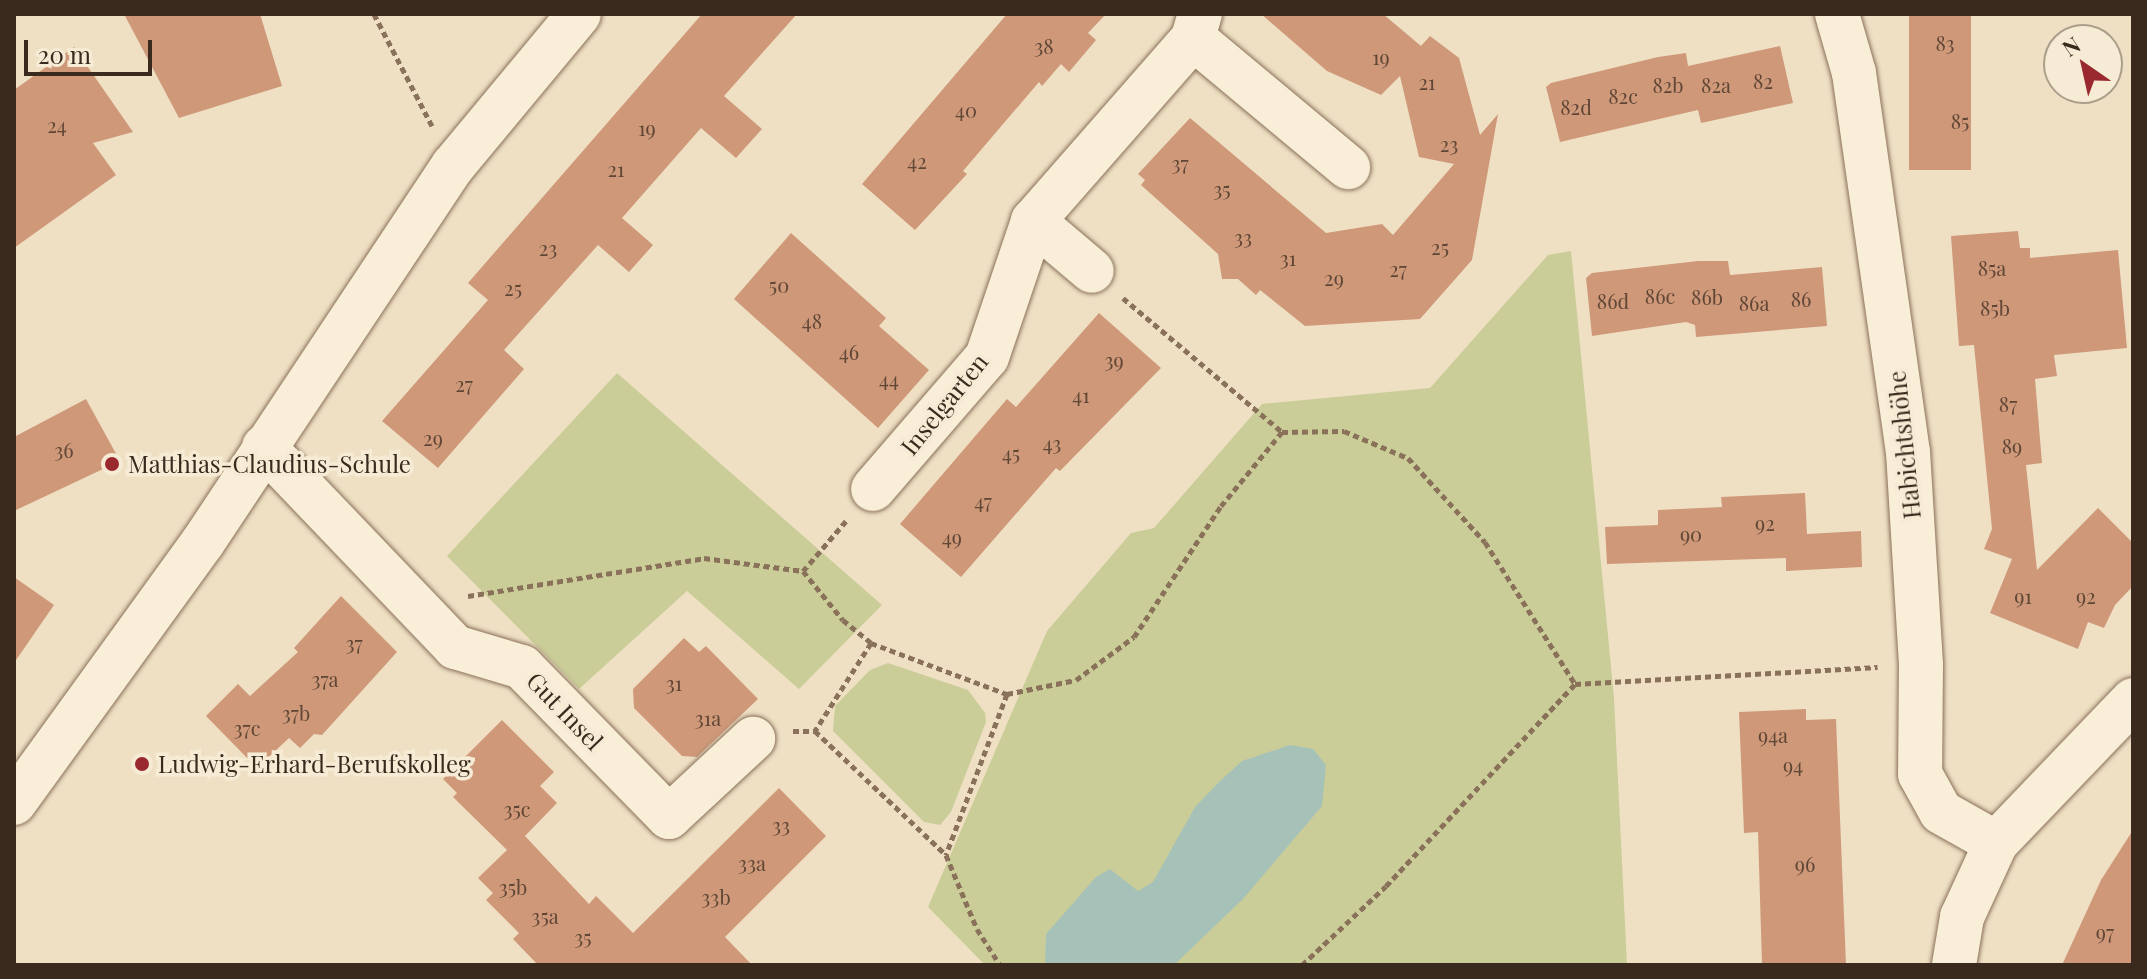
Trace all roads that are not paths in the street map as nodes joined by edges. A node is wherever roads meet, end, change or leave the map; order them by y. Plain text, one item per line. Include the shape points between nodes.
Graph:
1 (579, 14) edge
2 (1837, 14) edge
3 (1197, 26) edge
4 (1348, 167) dead end
5 (1033, 221) junction
6 (1092, 271) road end
7 (264, 447) junction
8 (873, 489) road end
9 (2133, 700) edge
10 (753, 739) dead end
11 (14, 803) edge
12 (1996, 843) junction
13 (1954, 965) edge

1 - 7 street via 453,166
2 - 12 street, Habichtshöhe via 1854,73 1908,452 1921,665 1920,774 1941,812
3 - 4 street, Inselgarten
3 - 5 street, Inselgarten
5 - 6 street
5 - 8 street, Inselgarten via 987,357
7 - 10 street, Gut Insel via 455,647 522,667 669,817
7 - 11 street via 203,542
9 - 12 street
12 - 13 street via 1962,917

